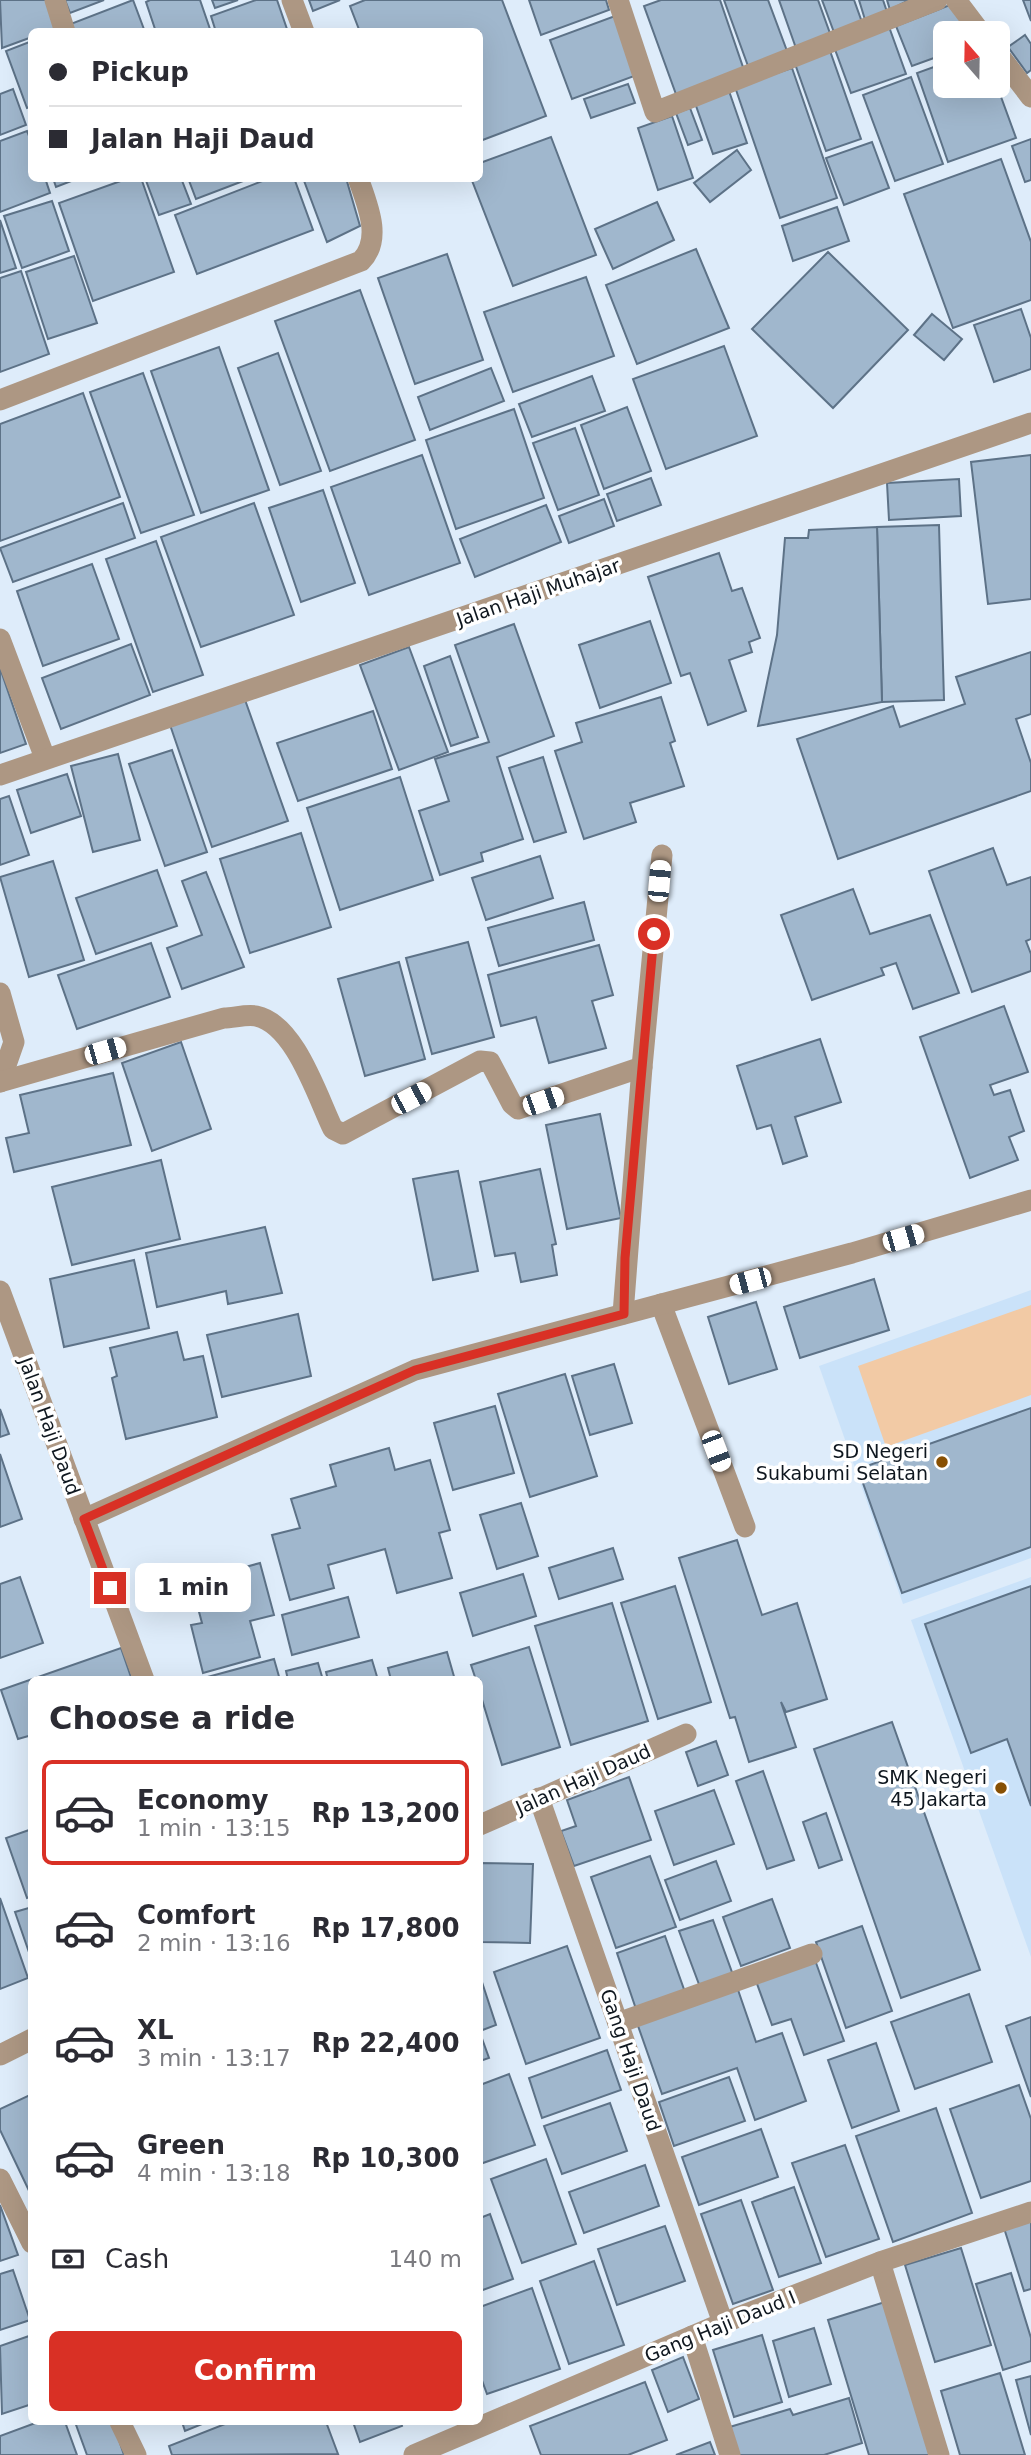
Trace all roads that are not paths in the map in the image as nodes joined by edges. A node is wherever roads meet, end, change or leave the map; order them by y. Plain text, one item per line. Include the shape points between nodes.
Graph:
1 (55, 0) edge
2 (292, 0) edge
3 (618, 0) edge
4 (937, 0) edge
5 (956, 0) edge
6 (972, 21) edge
7 (64, 28) edge
8 (302, 28) edge
9 (1010, 70) edge
10 (1031, 97) edge
11 (359, 182) edge
12 (0, 400) edge
13 (1031, 423) edge
14 (0, 639) edge
15 (45, 758) junction
16 (0, 775) edge
17 (662, 855) dead end
18 (0, 993) edge
19 (642, 1067) junction
20 (0, 1082) edge
21 (1031, 1200) edge
22 (0, 1291) edge
23 (666, 1303) junction
24 (624, 1314) junction
25 (84, 1519) junction
26 (745, 1527) dead end
27 (143, 1676) edge
28 (686, 1734) dead end
29 (539, 1797) junction
30 (483, 1824) edge
31 (812, 1954) dead end
32 (618, 2023) junction
33 (28, 2041) edge
34 (0, 2055) edge
35 (0, 2179) edge
36 (1031, 2212) edge
37 (28, 2235) edge
38 (880, 2262) junction
39 (723, 2323) junction
40 (692, 2336) junction
41 (121, 2425) edge
42 (136, 2455) edge
43 (414, 2455) edge
44 (730, 2455) edge
45 (939, 2455) edge

1 - 7 street
2 - 8 street
3 - 4 street via 655,111
5 - 6 street
9 - 10 street
11 - 12 street via 372,227 369,253 361,261
13 - 15 street, Jalan Haji Muhajar
14 - 15 street
15 - 16 street, Jalan Haji Muhajar
17 - 19 street
18 - 20 street via 13,1042
19 - 20 street via 519,1109 490,1062 480,1061 343,1134 333,1129 281,1028 256,1016 224,1018
19 - 24 street
21 - 23 street
22 - 25 street, Jalan Haji Daud
23 - 24 street
23 - 26 street
24 - 25 street via 415,1370
25 - 27 street, Jalan Haji Daud
28 - 29 street, Jalan Haji Daud
29 - 30 street, Jalan Haji Daud
29 - 32 street, Gang Haji Daud
31 - 32 street
32 - 39 street, Gang Haji Daud
33 - 34 street
35 - 37 street
36 - 38 street, Gang Haji Daud I
38 - 39 street, Gang Haji Daud I
38 - 45 street
39 - 40 street, Gang Haji Daud I
40 - 43 street, Gang Haji Daud I
40 - 44 street
41 - 42 street

